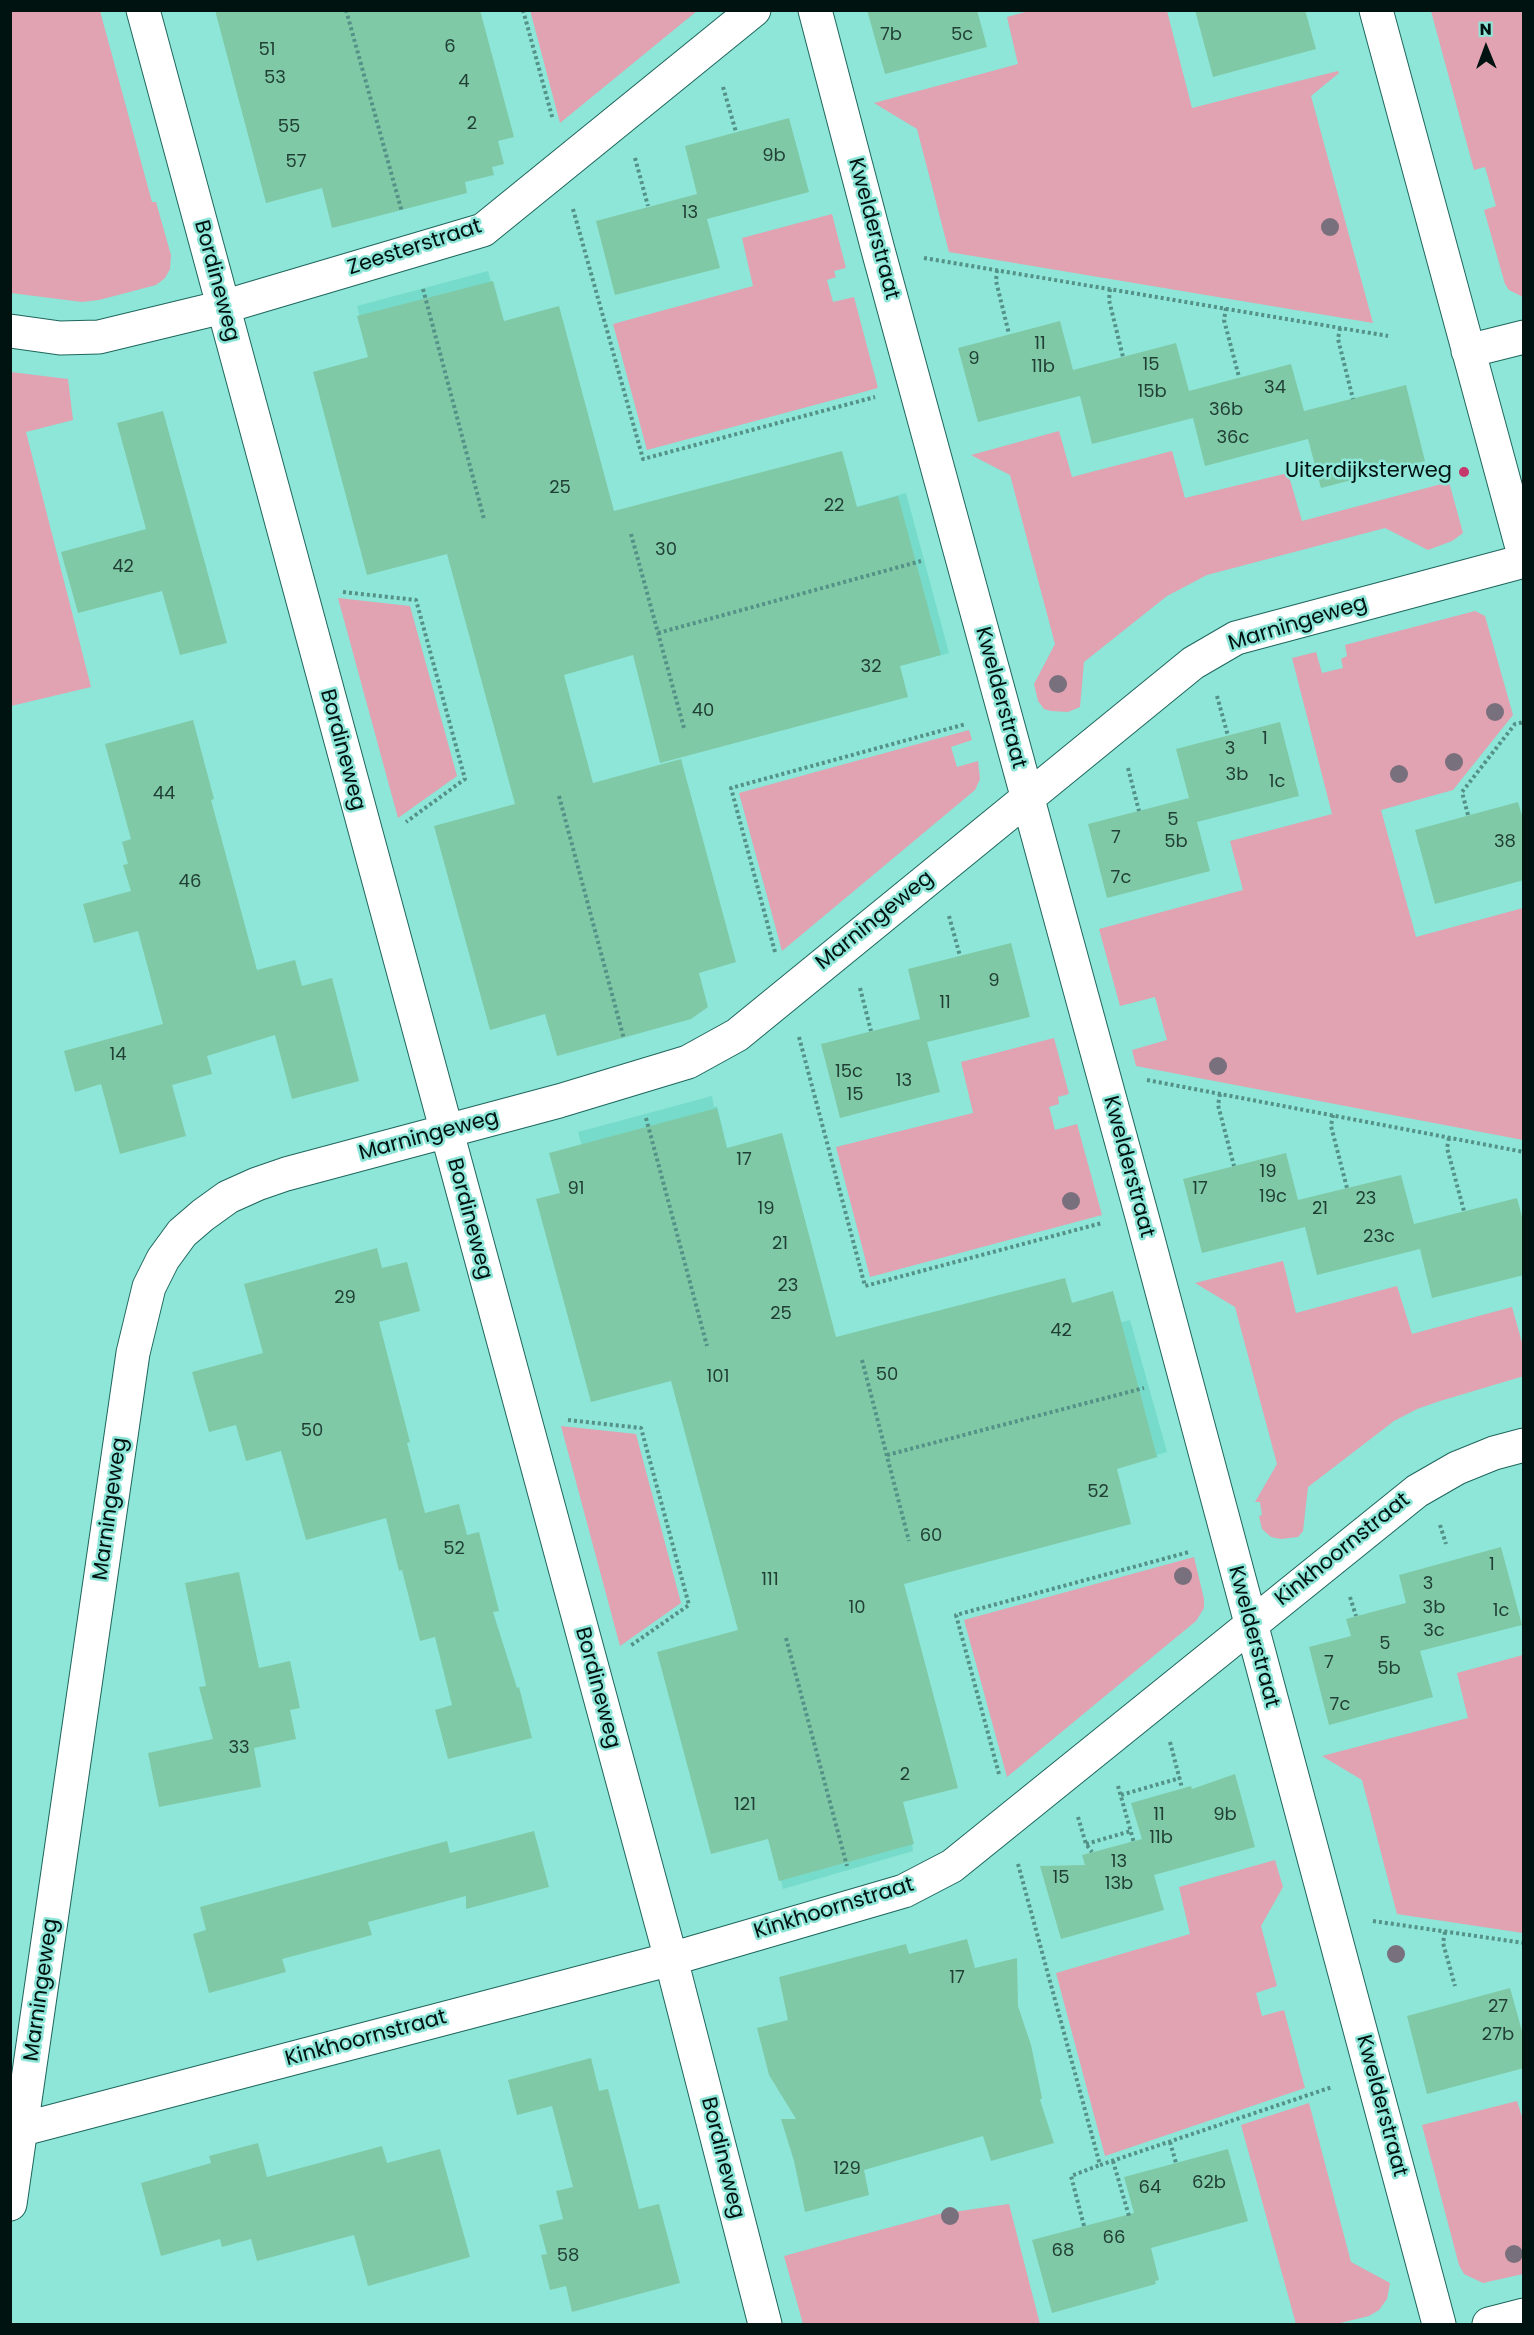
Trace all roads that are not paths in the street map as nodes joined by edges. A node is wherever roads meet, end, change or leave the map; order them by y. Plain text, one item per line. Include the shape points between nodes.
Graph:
1 (143, 10) edge
2 (754, 10) edge
3 (815, 10) edge
4 (1376, 10) edge
5 (223, 307) junction
6 (10, 331) edge
7 (1524, 337) edge
8 (1468, 351) junction
9 (1524, 555) edge
10 (1524, 561) edge
11 (1027, 798) junction
12 (445, 1132) junction
13 (1524, 1445) edge
14 (1250, 1624) junction
15 (671, 1959) junction
16 (23, 2129) junction
17 (10, 2204) edge
18 (1524, 2315) edge
19 (765, 2325) edge
20 (1439, 2325) edge
21 (1489, 2325) edge

1 - 5 street, Bordineweg
2 - 5 street, Zeesterstraat via 483,230
3 - 11 street, Kwelderstraat
4 - 8 street
5 - 6 street, Zeesterstraat via 99,337 60,338
5 - 12 street, Bordineweg
7 - 8 street
8 - 9 street
10 - 11 street, Marningeweg via 1236,638 1193,663
11 - 12 street, Marningeweg via 737,1035 688,1062
11 - 14 street, Kwelderstraat
12 - 15 street, Bordineweg
12 - 16 street, Marningeweg via 286,1174 228,1197 182,1233 149,1287 133,1353
13 - 14 street, Kinkhoornstraat via 1457,1468 1423,1487
14 - 15 street, Kinkhoornstraat via 952,1866 904,1891
14 - 20 street, Kwelderstraat
15 - 16 street, Kinkhoornstraat
15 - 19 street, Bordineweg
16 - 17 street, Marningeweg
18 - 21 street

